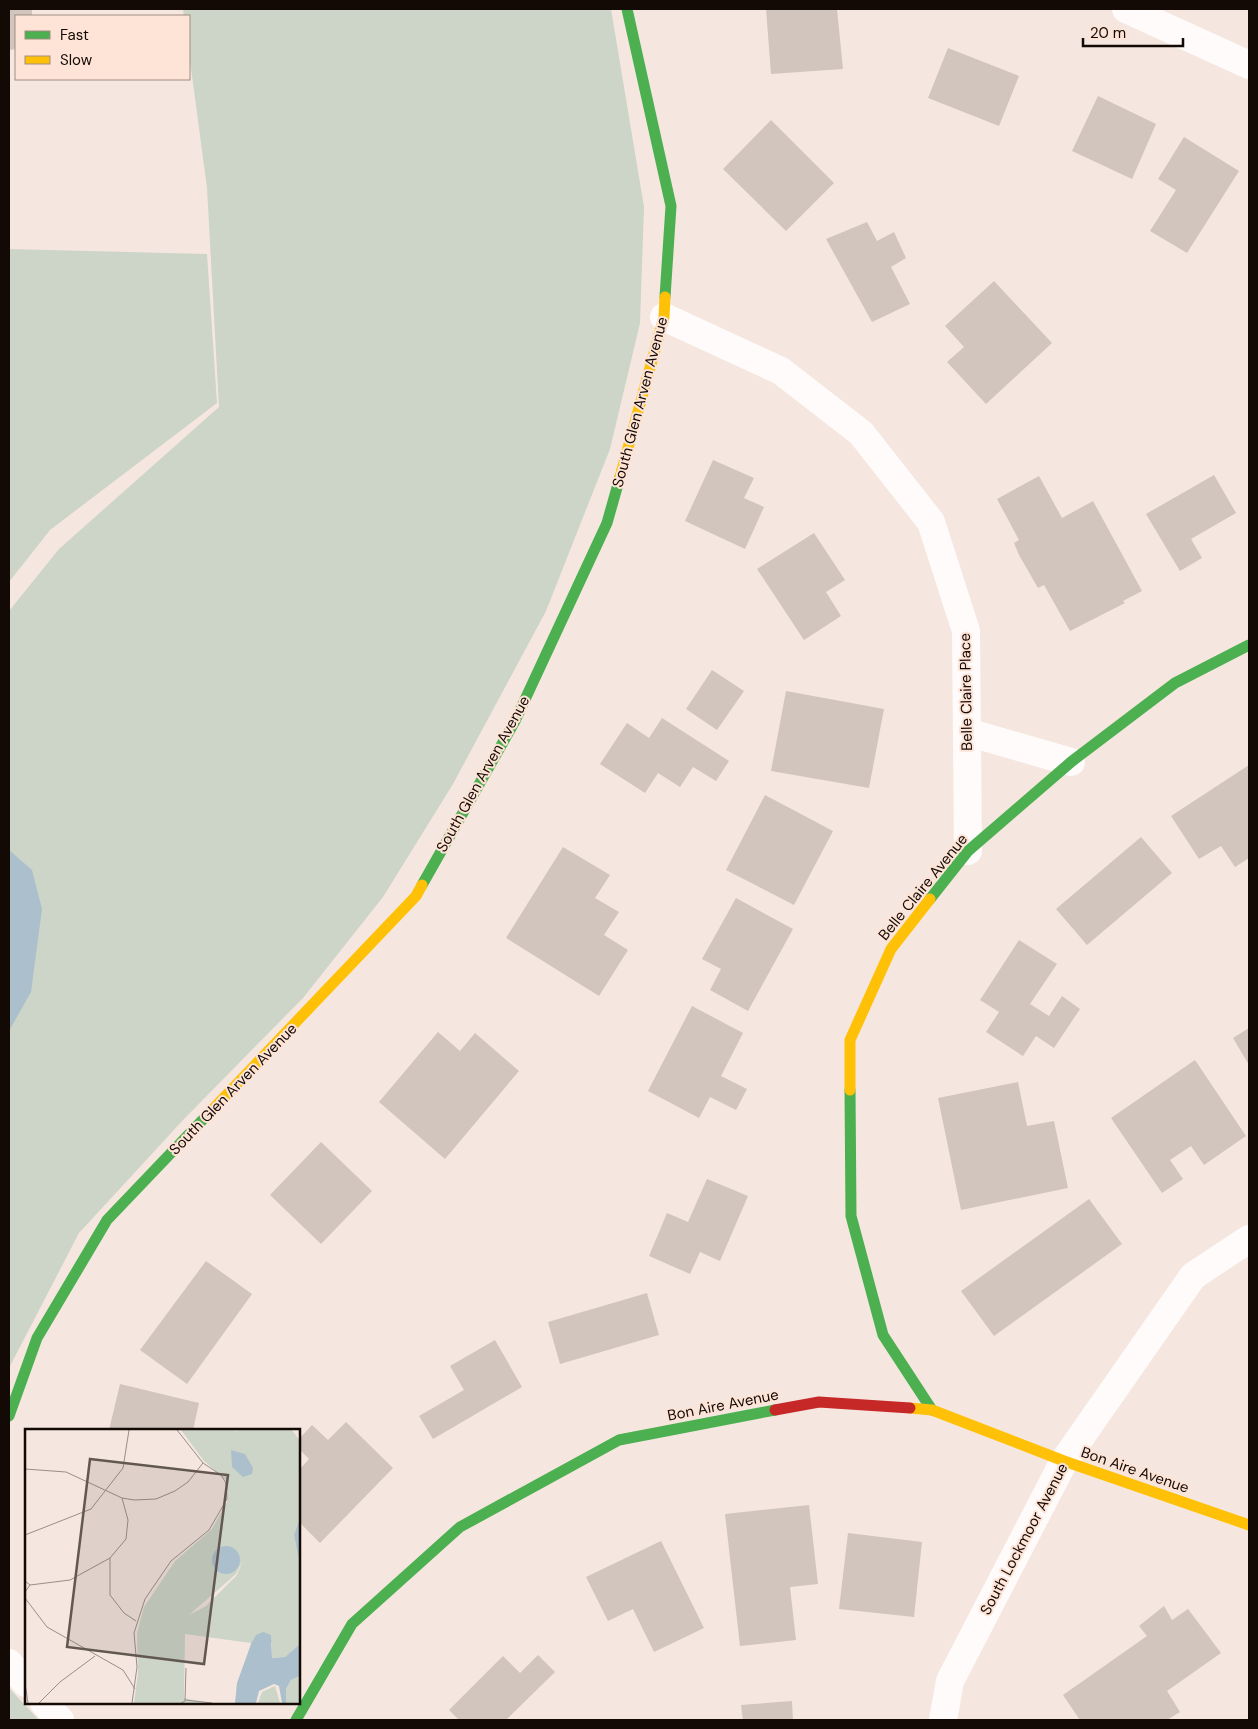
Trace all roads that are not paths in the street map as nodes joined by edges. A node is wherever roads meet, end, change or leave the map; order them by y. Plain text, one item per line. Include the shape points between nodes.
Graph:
1 (627, 9) edge
2 (1126, 9) edge
3 (1249, 65) edge
4 (664, 317) junction
5 (1249, 645) edge
6 (967, 732) junction
7 (1071, 762) junction
8 (968, 851) junction
9 (1249, 1238) edge
10 (932, 1410) junction
11 (9, 1416) edge
12 (1064, 1461) junction
13 (1249, 1525) edge
14 (9, 1663) edge
15 (25, 1682) edge
16 (45, 1704) edge
17 (60, 1720) edge
18 (296, 1720) edge
19 (942, 1720) edge

1 - 4 street, South Glen Arven Avenue via 671,206
2 - 3 street
4 - 6 street, Belle Claire Place via 781,371 861,432 931,522 966,631
4 - 11 street, South Glen Arven Avenue via 607,524 515,721 416,896 108,1220 37,1338
5 - 7 street, Belle Claire Avenue via 1175,683
6 - 7 street
6 - 8 street, Belle Claire Place
7 - 8 street, Belle Claire Avenue
8 - 10 street, Belle Claire Avenue via 891,949 850,1040 851,1216 883,1335
9 - 12 street, South Lockmoor Avenue via 1194,1276
10 - 12 street, Bon Aire Avenue
10 - 18 street, Bon Aire Avenue via 819,1402 619,1440 460,1527 352,1624
12 - 13 street, Bon Aire Avenue
12 - 19 street, South Lockmoor Avenue via 950,1681
14 - 15 street
16 - 17 street

